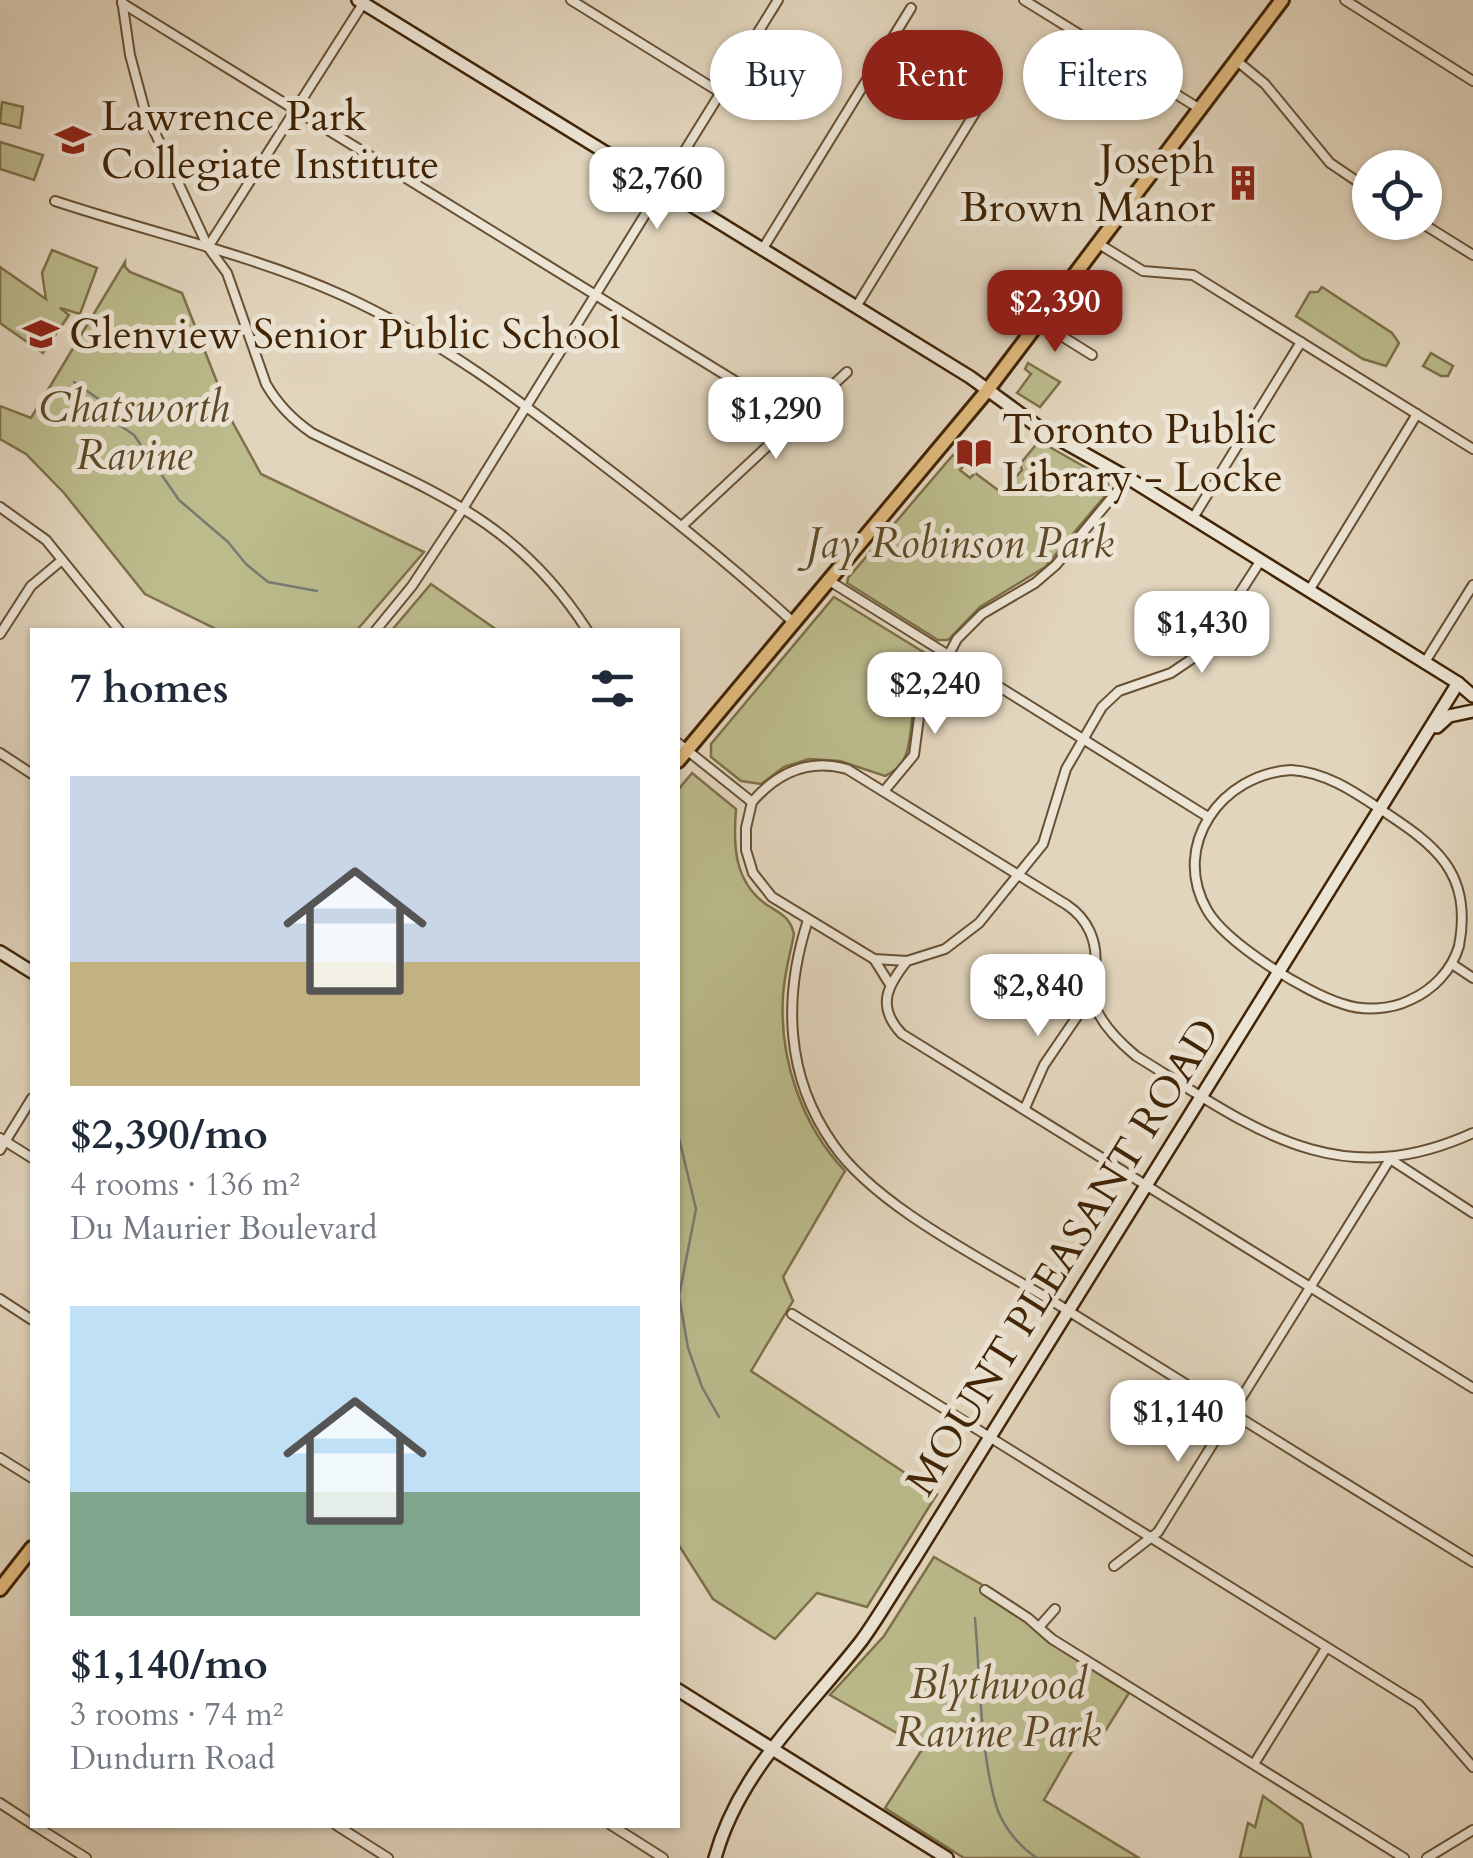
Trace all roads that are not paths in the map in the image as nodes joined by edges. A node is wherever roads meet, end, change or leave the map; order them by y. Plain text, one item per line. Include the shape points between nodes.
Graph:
1 (571, 0) edge
2 (778, 0) edge
3 (1024, 0) edge
4 (1281, 0) edge
5 (1346, 0) edge
6 (362, 1) edge
7 (122, 2) edge
8 (911, 8) dead end
9 (760, 30) edge
10 (1237, 61) junction
11 (1473, 81) edge
12 (710, 86) edge
13 (297, 109) junction
14 (1200, 109) junction
15 (710, 111) edge
16 (971, 120) edge
17 (1352, 178) edge
18 (662, 188) junction
19 (55, 201) dead end
20 (1442, 236) edge
21 (1099, 244) junction
22 (208, 247) junction
23 (762, 250) junction
24 (1473, 255) edge
25 (596, 294) junction
26 (855, 309) junction
27 (1039, 322) junction
28 (1302, 342) junction
29 (1092, 355) dead end
30 (847, 372) dead end
31 (986, 392) junction
32 (527, 406) junction
33 (1418, 414) junction
34 (795, 418) junction
35 (1473, 435) edge
36 (1470, 447) edge
37 (1128, 478) junction
38 (464, 507) junction
39 (0, 508) edge
40 (1193, 518) junction
41 (682, 526) junction
42 (62, 560) junction
43 (1261, 560) junction
44 (828, 580) junction
45 (1473, 585) edge
46 (1310, 589) junction
47 (793, 622) junction
48 (117, 628) edge
49 (378, 628) edge
50 (587, 628) edge
51 (0, 634) edge
52 (949, 656) junction
53 (1425, 662) junction
54 (1458, 682) junction
55 (1473, 692) edge
56 (1473, 711) edge
57 (1426, 736) junction
58 (1083, 740) junction
59 (681, 752) edge
60 (0, 753) edge
61 (30, 773) edge
62 (885, 790) junction
63 (752, 802) junction
64 (1381, 810) junction
65 (1208, 817) junction
66 (1016, 873) junction
67 (808, 920) junction
68 (0, 952) edge
69 (874, 959) junction
70 (908, 961) junction
71 (1452, 964) junction
72 (1279, 970) junction
73 (30, 971) edge
74 (1473, 978) edge
75 (889, 983) junction
76 (1091, 996) junction
77 (1202, 1096) junction
78 (30, 1101) edge
79 (1024, 1108) junction
80 (1473, 1133) edge
81 (3, 1140) edge
82 (0, 1150) edge
83 (30, 1157) edge
84 (1390, 1159) junction
85 (1146, 1185) junction
86 (1473, 1213) edge
87 (1312, 1287) junction
88 (0, 1299) edge
89 (1068, 1312) junction
90 (792, 1314) dead end
91 (30, 1319) edge
92 (1473, 1388) edge
93 (1232, 1414) junction
94 (989, 1439) junction
95 (0, 1458) edge
96 (30, 1477) edge
97 (1152, 1538) junction
98 (1473, 1562) edge
99 (1114, 1566) dead end
100 (27, 1567) edge
101 (0, 1589) edge
102 (985, 1590) dead end
103 (1055, 1610) dead end
104 (1038, 1627) junction
105 (1326, 1648) junction
106 (680, 1691) edge
107 (771, 1749) junction
108 (1254, 1764) junction
109 (1473, 1767) edge
110 (0, 1804) edge
111 (30, 1822) edge
112 (39, 1828) edge
113 (341, 1828) edge
114 (615, 1828) edge
115 (1473, 1830) edge
116 (86, 1858) edge
117 (388, 1858) edge
118 (663, 1858) edge
119 (714, 1858) edge
120 (947, 1858) edge
121 (1404, 1858) edge
122 (1427, 1858) edge

1 - 12 street
2 - 9 street
3 - 14 street
4 - 10 main road
5 - 11 street
6 - 13 street
6 - 18 main road
7 - 13 street
7 - 22 street via 145,111
8 - 23 street
10 - 14 main road
10 - 17 street via 1265,84 1330,163
13 - 22 street
13 - 25 street
14 - 21 main road
15 - 18 street
16 - 26 street
18 - 23 main road
18 - 25 street
19 - 22 street
20 - 24 street
21 - 27 main road
21 - 28 street via 1144,272 1193,274
22 - 32 street via 366,306
22 - 38 street via 227,273 266,384 294,421
23 - 26 main road
25 - 32 street
25 - 34 street
26 - 31 main road
27 - 29 street
27 - 31 main road
28 - 33 street
28 - 40 street
30 - 34 street
31 - 37 main road
31 - 44 main road
32 - 38 street
32 - 41 street
33 - 36 street
33 - 46 street
34 - 41 street
35 - 36 street
37 - 40 main road
37 - 52 street via 1051,570 975,620
38 - 49 street
38 - 50 street via 532,559
39 - 42 street via 37,532
40 - 43 main road
41 - 47 street
42 - 48 street
42 - 51 street via 31,586
43 - 46 main road
43 - 58 street via 1202,652 1171,673 1119,692
44 - 47 main road
44 - 52 street
45 - 53 street
46 - 53 main road
47 - 59 main road
52 - 58 street
52 - 62 street via 920,710 914,755
53 - 54 main road
54 - 55 main road
54 - 57 main road, MOUNT PLEASANT ROAD
56 - 57 main road via 1449,716
57 - 64 main road, MOUNT PLEASANT ROAD
58 - 65 street
58 - 66 street via 1063,777 1046,839
59 - 63 street
60 - 61 street
62 - 63 street via 846,769 811,766 781,776
62 - 66 street
63 - 67 street via 745,838 753,873 764,890
64 - 65 street via 1323,776 1292,770 1241,784
64 - 71 street via 1430,842 1454,871 1465,911
64 - 72 main road, MOUNT PLEASANT ROAD
65 - 72 street via 1196,860 1206,908 1234,942
66 - 70 street via 965,936
66 - 76 street via 1084,921 1095,955
67 - 69 street
67 - 89 street via 793,978 792,1035 805,1092 835,1148 890,1200
68 - 73 main road
69 - 70 street
69 - 75 street
70 - 75 street
71 - 72 street via 1416,997 1376,1008 1342,1004
71 - 74 street
72 - 77 main road, MOUNT PLEASANT ROAD
75 - 79 street via 888,1012 902,1034
76 - 77 street via 1125,1046
76 - 79 street
77 - 84 street via 1296,1145
77 - 85 main road, MOUNT PLEASANT ROAD
78 - 81 street
79 - 85 street
80 - 84 street
81 - 82 street
81 - 83 street
84 - 86 street
84 - 87 street
85 - 87 street
85 - 89 main road, MOUNT PLEASANT ROAD
87 - 92 street
87 - 93 street
88 - 91 street
89 - 93 street
89 - 94 main road, MOUNT PLEASANT ROAD
90 - 94 street
93 - 97 street
93 - 98 street
94 - 97 street
94 - 107 main road, MOUNT PLEASANT ROAD via 863,1638
95 - 96 street
97 - 99 street
97 - 105 street
100 - 101 main road
102 - 104 street
103 - 104 street
104 - 108 street
105 - 108 street
105 - 109 street via 1418,1704
106 - 107 main road
107 - 119 main road, MOUNT PLEASANT ROAD via 728,1817
107 - 120 main road
108 - 121 street
110 - 111 street
112 - 116 street
113 - 117 street
114 - 118 street
115 - 122 street

